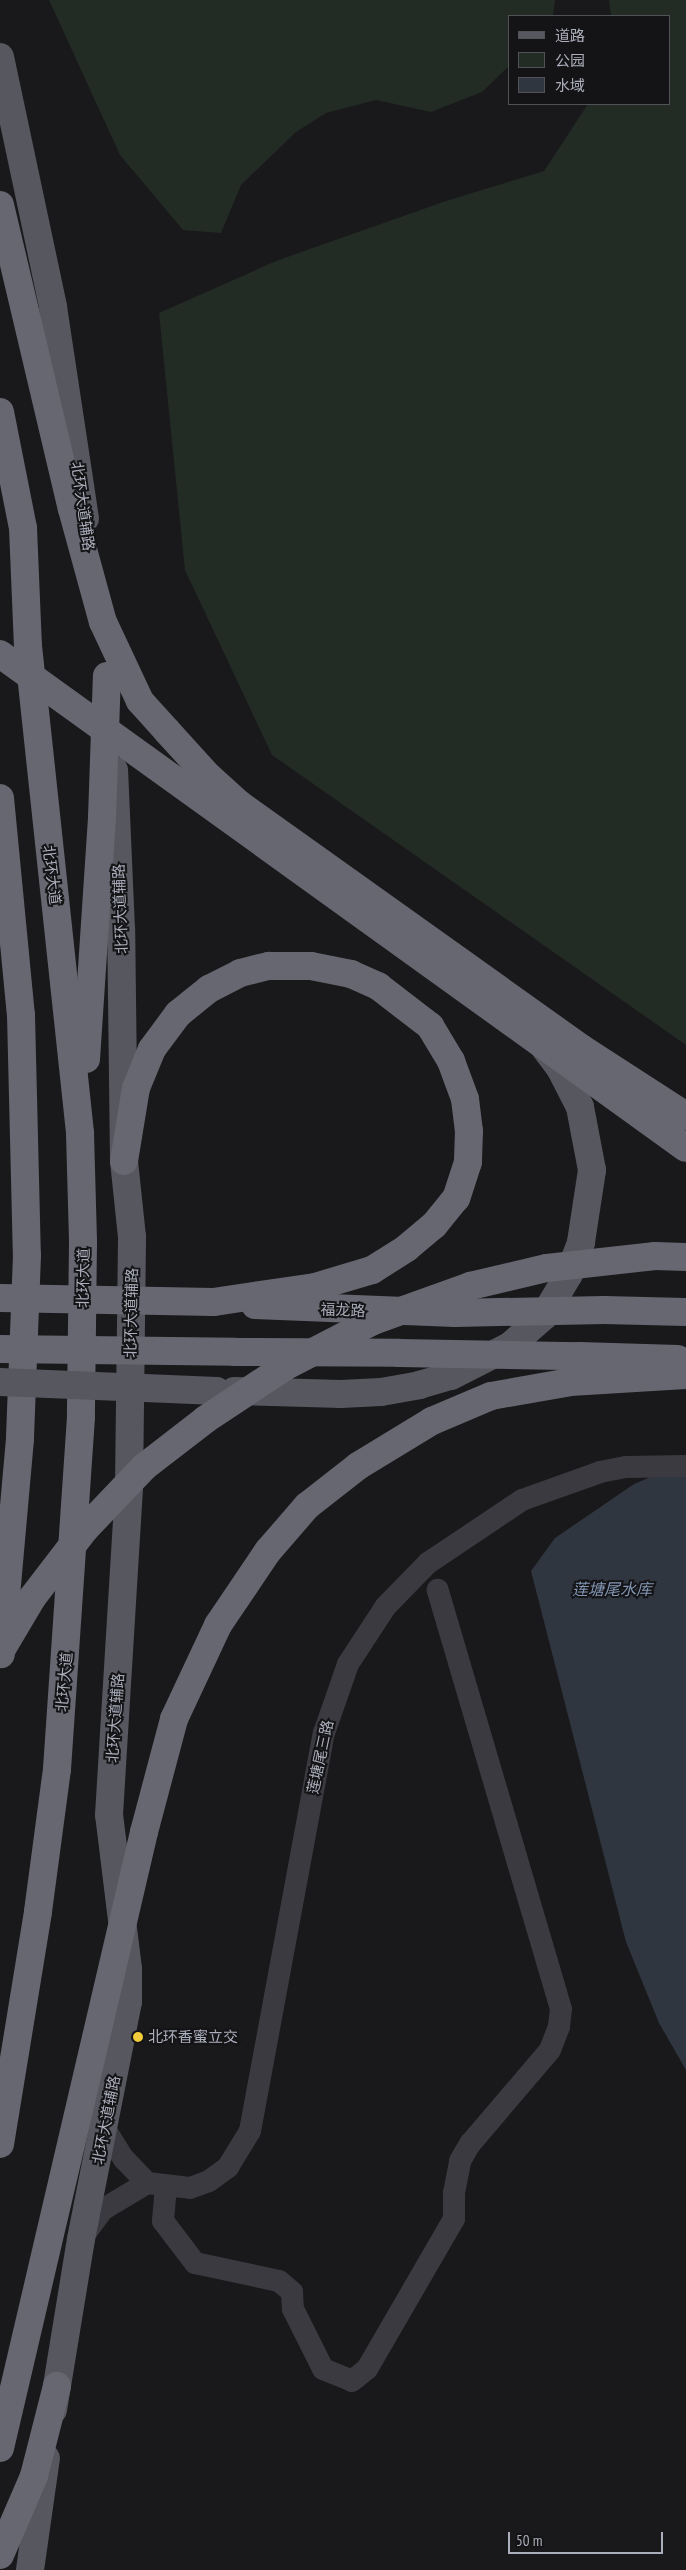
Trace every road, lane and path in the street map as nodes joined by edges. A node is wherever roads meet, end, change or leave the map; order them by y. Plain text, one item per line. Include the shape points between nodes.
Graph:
1 (0, 57) edge
2 (0, 205) edge
3 (0, 412) edge
4 (0, 654) edge
5 (107, 676) junction
6 (0, 798) edge
7 (504, 994) junction
8 (686, 1116) edge
9 (80, 1133) junction
10 (686, 1148) edge
11 (124, 1161) junction
12 (686, 1257) edge
13 (0, 1298) edge
14 (213, 1302) junction
15 (685, 1312) edge
16 (0, 1349) edge
17 (686, 1359) edge
18 (656, 1368) junction
19 (686, 1375) edge
20 (0, 1382) edge
21 (686, 1466) edge
22 (438, 1590) dead end
23 (0, 1652) edge
24 (0, 1660) edge
25 (105, 2129) junction
26 (0, 2144) edge
27 (156, 2185) junction
28 (81, 2240) junction
29 (57, 2386) junction
30 (0, 2448) edge
31 (0, 2555) edge
32 (30, 2570) edge

1 - 5 main road, 北环大道辅路 via 53,308
2 - 7 highway, bridge via 74,518 103,622 140,701 208,776 239,804
3 - 9 highway, 北环大道 via 23,528 28,646
4 - 10 highway, bridge
5 - 9 highway via 102,817
5 - 11 main road, 北环大道辅路 via 121,929
6 - 24 highway via 21,1015 27,1255 20,1439
7 - 8 highway
7 - 20 main road, bridge via 560,1068 580,1107 592,1170 581,1242 569,1274 544,1316 510,1346 452,1376 381,1392 218,1391
9 - 26 highway, 北环大道 via 81,1417 66,1659 57,1769 38,1912
11 - 14 highway via 136,1088 152,1049 178,1014 209,989 240,973 270,966 311,966 351,974 378,986 430,1026 451,1061 465,1099 468,1162 456,1198 434,1225 372,1270 315,1287
11 - 25 main road, 北环大道辅路 via 132,1237 129,1486 109,1815 128,1970 128,2002
12 - 23 highway, bridge via 655,1256 547,1268 470,1286 374,1321 286,1366 206,1419 144,1467 85,1529 32,1598
13 - 14 highway, 福龙路, bridge
14 - 15 highway, 福龙路, bridge via 302,1309 456,1313
16 - 18 highway, bridge via 579,1356
17 - 18 highway
18 - 19 highway
18 - 30 highway, bridge via 491,1396 432,1421 358,1466 307,1506 268,1551 218,1625 174,1719 144,1832
21 - 27 street, 莲塘尾三路 via 648,1466 600,1472 522,1500 428,1563 405,1583 368,1632 348,1664 324,1733 250,2131 228,2167 210,2181 190,2188
22 - 27 street via 561,2010 559,2027 550,2050 470,2144 460,2161 454,2192 454,2219 367,2369 352,2381 323,2369 293,2309 292,2292 279,2281 195,2263 163,2220
25 - 27 street via 124,2159
25 - 28 main road, 北环大道辅路
27 - 28 street via 102,2210
28 - 29 main road, 北环大道辅路
29 - 31 highway via 34,2476
29 - 32 main road, 北环大道辅路

